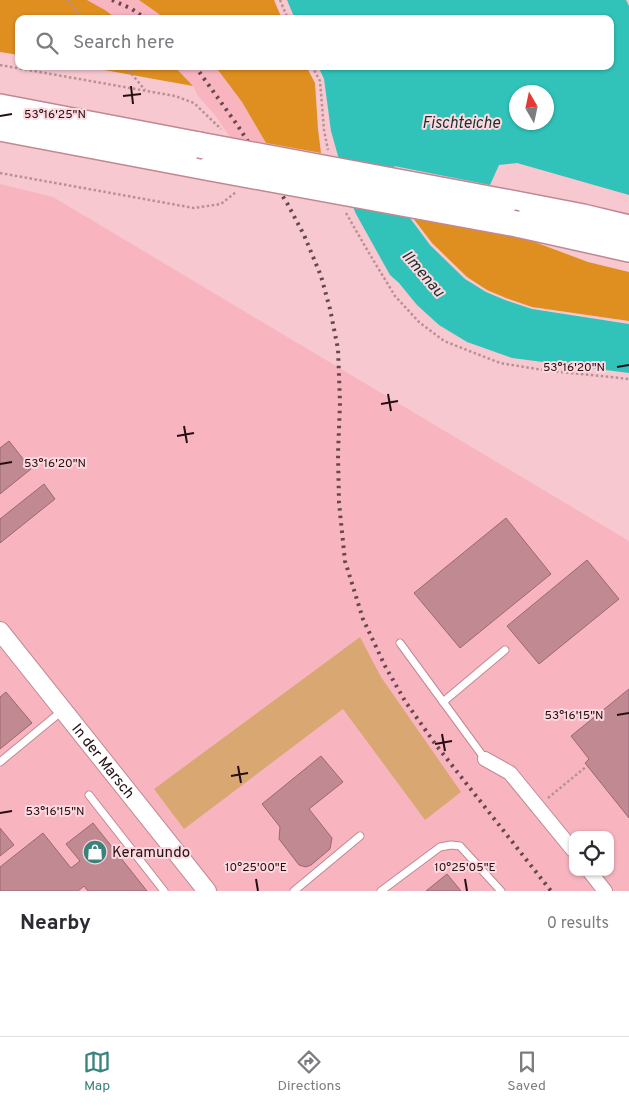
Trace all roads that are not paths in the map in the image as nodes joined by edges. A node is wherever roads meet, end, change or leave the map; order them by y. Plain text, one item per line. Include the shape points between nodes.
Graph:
1 (0, 107) edge
2 (0, 128) edge
3 (629, 228) edge
4 (629, 249) edge
5 (0, 631) edge
6 (400, 643) dead end
7 (505, 650) dead end
8 (443, 702) junction
9 (63, 710) junction
10 (485, 759) joint
11 (0, 762) edge
12 (89, 795) dead end
13 (360, 836) dead end
14 (569, 845) edge
15 (593, 876) edge
16 (164, 891) edge
17 (207, 891) edge
18 (294, 891) edge
19 (381, 891) edge
20 (501, 891) edge
21 (605, 891) edge

1 - 3 highway, bridge
2 - 4 highway, bridge via 517,224
5 - 9 street, In der Marsch
6 - 8 lane
7 - 8 lane
8 - 10 lane
9 - 11 lane
9 - 17 street, In der Marsch
10 - 14 street via 510,773
12 - 16 lane
13 - 18 lane
15 - 21 street
19 - 20 lane via 440,846 451,845 460,846

